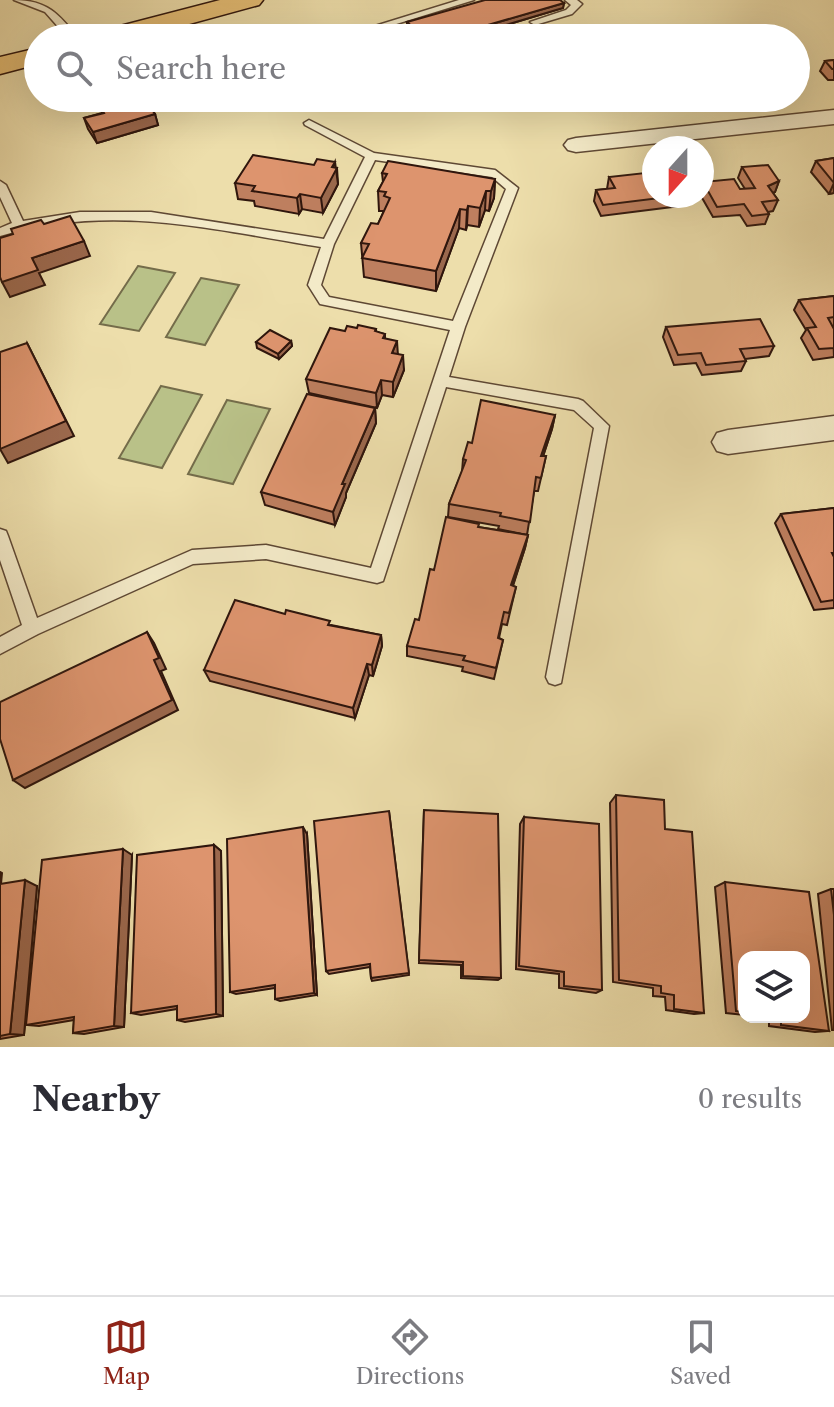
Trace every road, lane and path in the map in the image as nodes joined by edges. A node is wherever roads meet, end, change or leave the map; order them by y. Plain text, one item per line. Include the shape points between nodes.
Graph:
1 (19, 0) edge
2 (250, 0) edge
3 (469, 0) edge
4 (591, 0) edge
5 (574, 2) edge
6 (535, 22) edge
7 (60, 24) edge
8 (160, 24) edge
9 (388, 24) edge
10 (24, 60) edge
11 (0, 66) edge
12 (834, 117) edge
13 (309, 123) dead end
14 (576, 145) dead end
15 (371, 156) junction
16 (0, 185) edge
17 (19, 225) junction
18 (0, 232) edge
19 (328, 244) junction
20 (458, 327) junction
21 (440, 381) junction
22 (834, 428) edge
23 (728, 442) dead end
24 (0, 536) edge
25 (32, 628) junction
26 (0, 646) edge
27 (555, 677) dead end

1 - 7 lane via 48,10
2 - 8 main road
3 - 9 lane
4 - 5 lane
5 - 6 lane via 569,12
10 - 11 main road
12 - 14 street
13 - 15 lane
15 - 19 lane
15 - 20 lane via 495,174 512,188
16 - 17 lane
17 - 18 lane
17 - 19 lane via 80,216 151,216
19 - 20 lane via 314,285 325,301
20 - 21 lane
21 - 25 lane via 377,576 266,552 192,557
21 - 27 lane via 578,405 602,426
22 - 23 street
24 - 25 lane
25 - 26 lane

